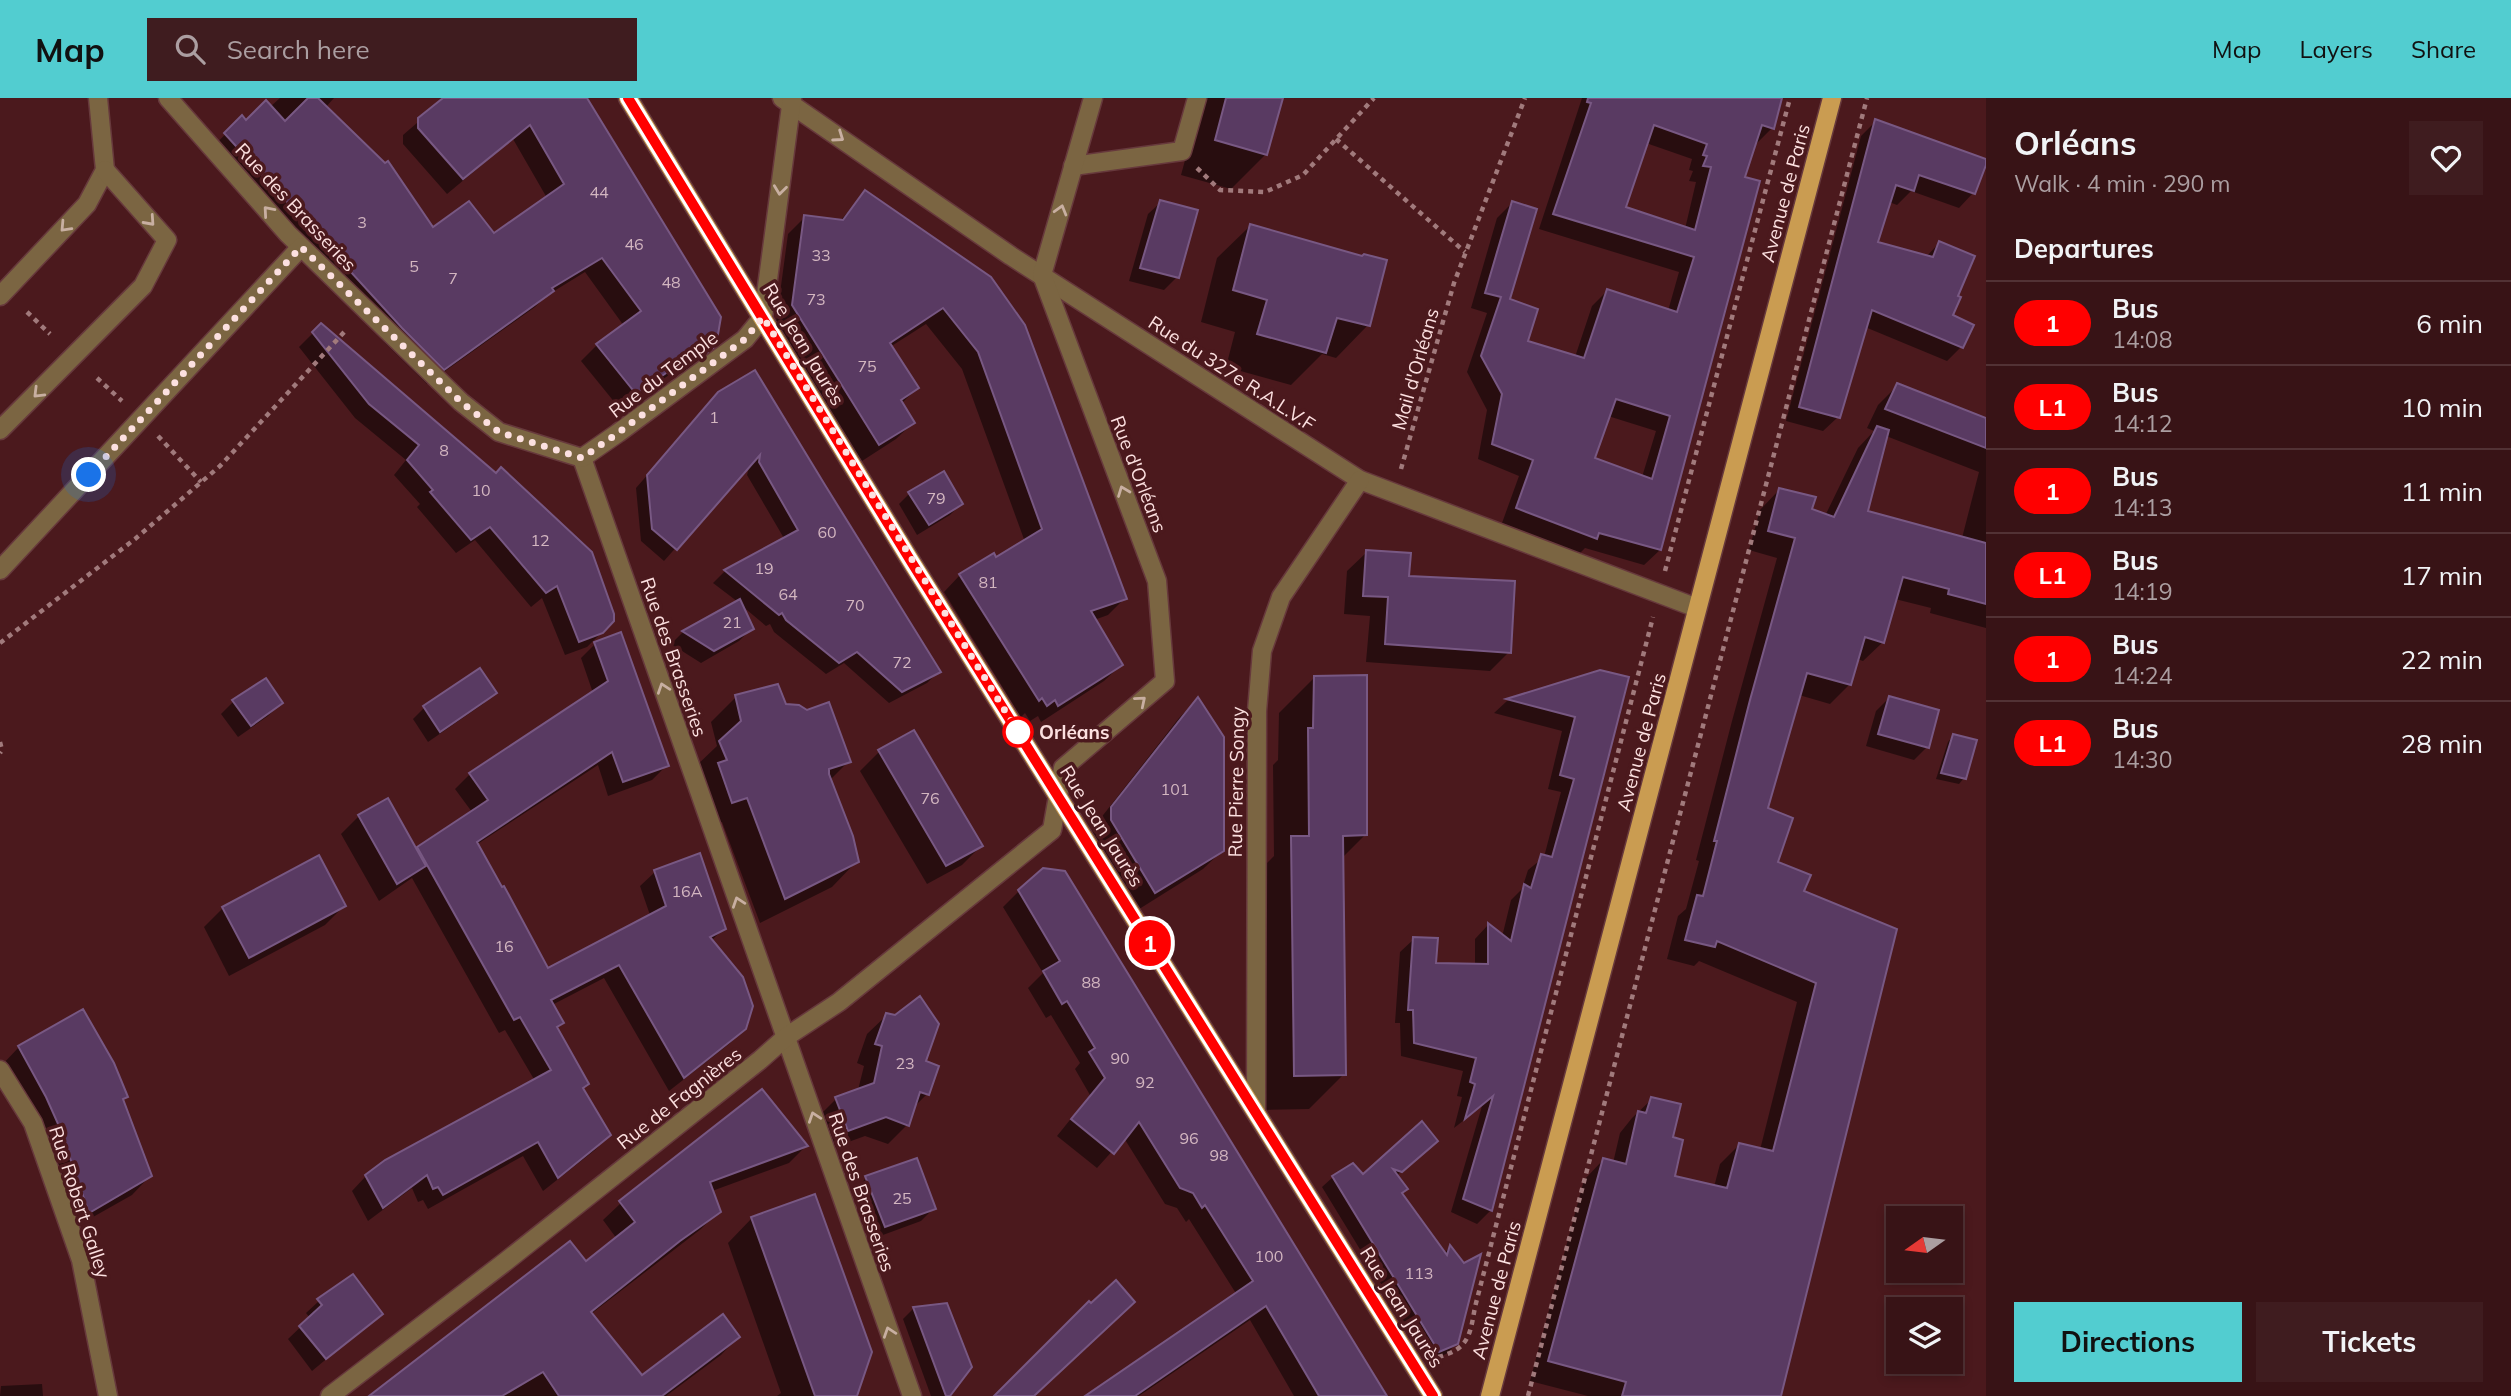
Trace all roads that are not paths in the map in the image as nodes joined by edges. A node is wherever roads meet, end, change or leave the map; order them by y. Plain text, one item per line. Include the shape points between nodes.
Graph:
1 (98, 98) edge
2 (168, 98) edge
3 (628, 98) edge
4 (1093, 98) edge
5 (1197, 98) edge
6 (1832, 98) edge
7 (788, 100) edge
8 (1073, 166) junction
9 (105, 170) junction
10 (301, 247) junction
11 (1042, 275) junction
12 (0, 296) edge
13 (763, 317) junction
14 (0, 430) edge
15 (582, 458) junction
16 (1360, 480) junction
17 (0, 570) edge
18 (1698, 608) junction
19 (1058, 796) junction
20 (1052, 830) joint
21 (786, 1037) junction
22 (0, 1070) edge
23 (1256, 1112) junction
24 (108, 1396) edge
25 (330, 1396) edge
26 (912, 1396) edge
27 (1433, 1396) edge
28 (1490, 1396) edge

1 - 9 street
10 -> 2 street, Rue des Brasseries
3 - 13 main road, Rue Jean Jaurès
4 - 8 street
5 - 8 street via 1182,151
6 - 18 main road, Avenue de Paris
7 -> 11 street, Rue du 327e R.A.L.V.F
7 -> 13 street
11 -> 8 street
9 -> 12 street via 87,204
9 -> 14 street via 167,240 142,286
10 - 15 street, Rue des Brasseries via 461,402 499,432
10 - 17 street
11 - 16 street, Rue du 327e R.A.L.V.F
19 -> 11 street, Rue d'Orléans via 1063,768 1165,681 1157,581
13 - 15 street, Rue du Temple via 745,339
13 - 19 main road, Rue Jean Jaurès
21 -> 15 street, Rue des Brasseries
16 - 18 street, Rue du 327e R.A.L.V.F
16 - 23 street, Rue Pierre Songy via 1281,597 1262,651 1257,711
18 - 28 main road, Avenue de Paris
19 - 20 street, Rue d'Orléans
19 - 23 main road, Rue Jean Jaurès
20 - 21 street, Rue de Fagnières via 839,1002
21 - 25 street, Rue de Fagnières
26 -> 21 street, Rue des Brasseries
22 - 24 street, Rue Robert Galley via 33,1123 80,1260
23 - 27 main road, Rue Jean Jaurès

